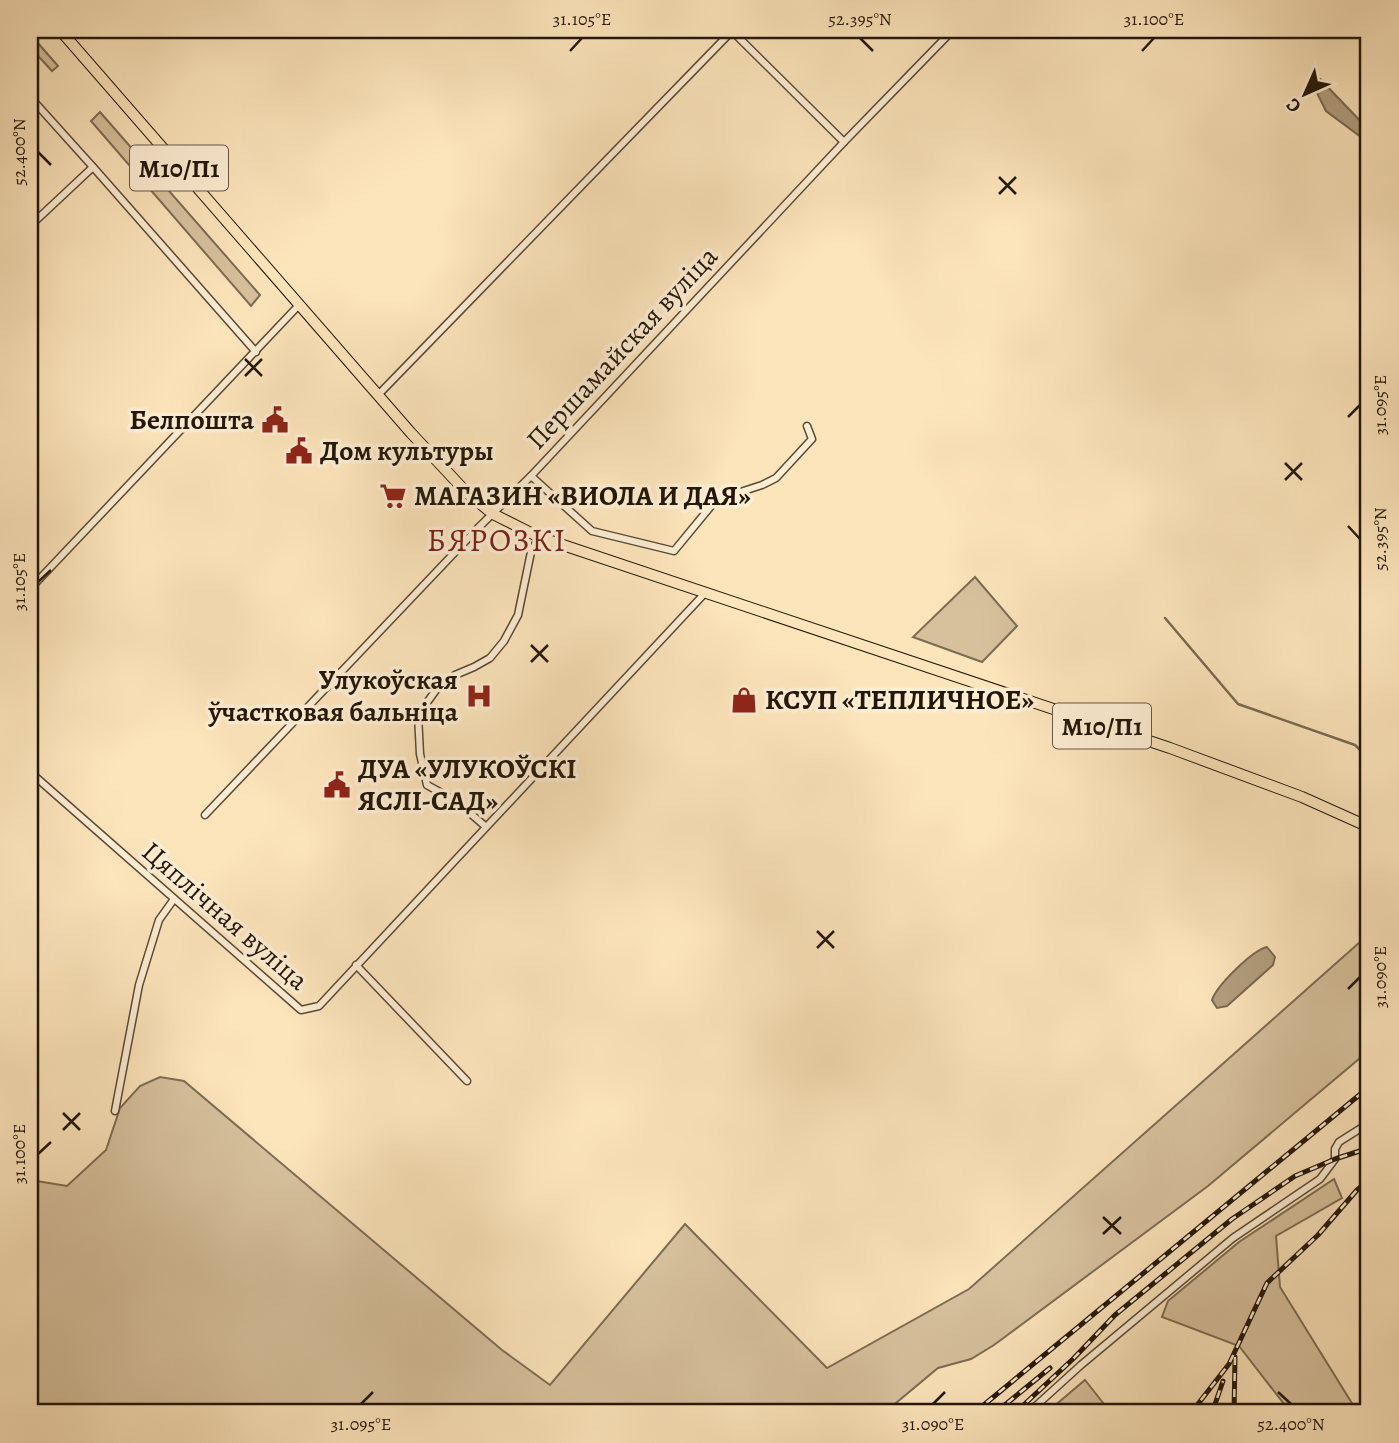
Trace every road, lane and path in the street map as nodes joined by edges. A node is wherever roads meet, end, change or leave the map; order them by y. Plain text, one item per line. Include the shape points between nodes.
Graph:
1 (60, 30) edge
2 (953, 30) edge
3 (732, 31) edge
4 (30, 97) edge
5 (844, 142) junction
6 (93, 167) junction
7 (30, 226) edge
8 (299, 305) junction
9 (256, 352) junction
10 (377, 395) junction
11 (807, 426) dead end
12 (531, 476) junction
13 (493, 514) junction
14 (539, 537) junction
15 (30, 589) edge
16 (706, 592) junction
17 (30, 772) edge
18 (205, 815) dead end
19 (485, 826) junction
20 (1369, 827) edge
21 (174, 899) junction
22 (356, 965) junction
23 (467, 1081) dead end
24 (115, 1111) dead end
25 (1369, 1123) edge
26 (1028, 1413) edge

1 - 8 main road, М10/П1
2 - 5 street, Першамайская вуліца
3 - 5 street
3 - 10 street
4 - 6 street
5 - 12 street, Першамайская вуліца
6 - 7 street
6 - 9 street
8 - 9 street
8 - 10 main road, М10/П1
9 - 15 street
10 - 13 main road, М10/П1 via 466,492
11 - 12 street via 812,439 776,478 716,500 674,551 592,531
12 - 13 street, Першамайская вуліца
13 - 14 main road, М10/П1
13 - 18 street, Першамайская вуліца
14 - 16 main road, М10/П1
14 - 19 street via 531,552 518,615 504,641 490,657 436,691 418,715 425,781
16 - 19 street, Цяплічная вуліца
16 - 20 main road, М10/П1 via 1170,748
17 - 21 street, Цяплічная вуліца
19 - 22 street, Цяплічная вуліца
21 - 22 street, Цяплічная вуліца via 301,1010 319,1006
21 - 24 street via 159,920 139,985
22 - 23 street
25 - 26 street via 1339,1142 1335,1159 1320,1179 1233,1238

